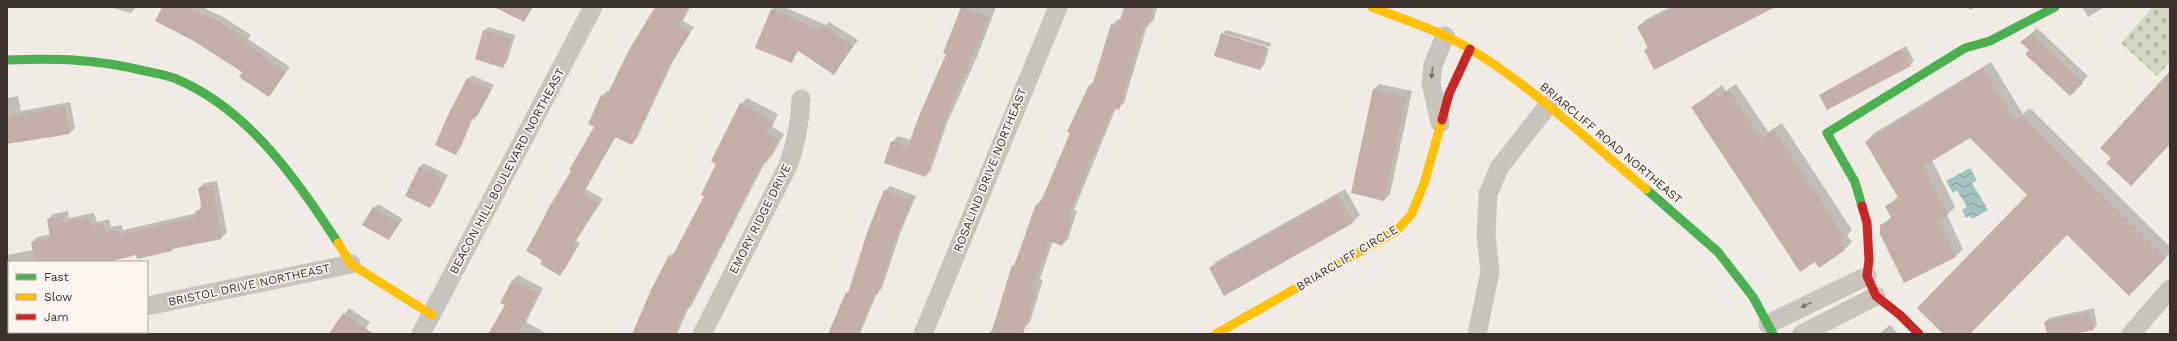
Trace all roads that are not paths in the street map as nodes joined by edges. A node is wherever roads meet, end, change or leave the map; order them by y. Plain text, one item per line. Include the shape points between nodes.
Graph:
1 (593, 7) edge
2 (1058, 7) edge
3 (1372, 7) edge
4 (2055, 7) edge
5 (1445, 36) junction
6 (1470, 49) junction
7 (7, 60) edge
8 (801, 99) dead end
9 (1549, 104) junction
10 (1440, 123) junction
11 (351, 264) junction
12 (1867, 276) junction
13 (2170, 289) edge
14 (1832, 293) junction
15 (1876, 296) junction
16 (148, 306) edge
17 (1842, 314) junction
18 (432, 315) junction
19 (1771, 329) edge
20 (421, 334) edge
21 (702, 334) edge
22 (923, 334) edge
23 (1216, 334) edge
24 (1477, 334) edge
25 (1802, 334) edge
26 (1920, 334) edge
27 (2131, 334) edge

1 - 18 street, BEACON HILL BOULEVARD NORTHEAST
2 - 22 street, ROSALIND DRIVE NORTHEAST
3 - 5 street, BRIARCLIFF ROAD NORTHEAST
4 - 12 street via 1990,41 1964,48 1827,133 1855,182 1867,224
5 - 6 street, BRIARCLIFF ROAD NORTHEAST
5 -> 10 street, BRIARCLIFF CIRCLE via 1433,65 1431,83
6 - 9 street, BRIARCLIFF ROAD NORTHEAST
6 - 10 street, BRIARCLIFF CIRCLE via 1449,94
7 - 11 street via 60,58 111,63 174,78 220,103 258,137 304,191
8 - 21 street, EMORY RIDGE DRIVE via 797,136 788,166
9 - 19 street, BRIARCLIFF ROAD NORTHEAST via 1718,252 1752,297
9 - 24 street via 1499,168 1488,194 1486,235 1490,272
10 - 23 street, BRIARCLIFF CIRCLE via 1424,184 1411,215 1396,231
11 - 16 street, BRISTOL DRIVE NORTHEAST
11 - 18 street
12 - 14 street
12 - 15 street
13 - 27 street
14 - 17 street
14 -> 19 street
15 - 17 street
15 - 26 street via 1900,314
17 - 25 street
18 - 20 street, BEACON HILL BOULEVARD NORTHEAST

